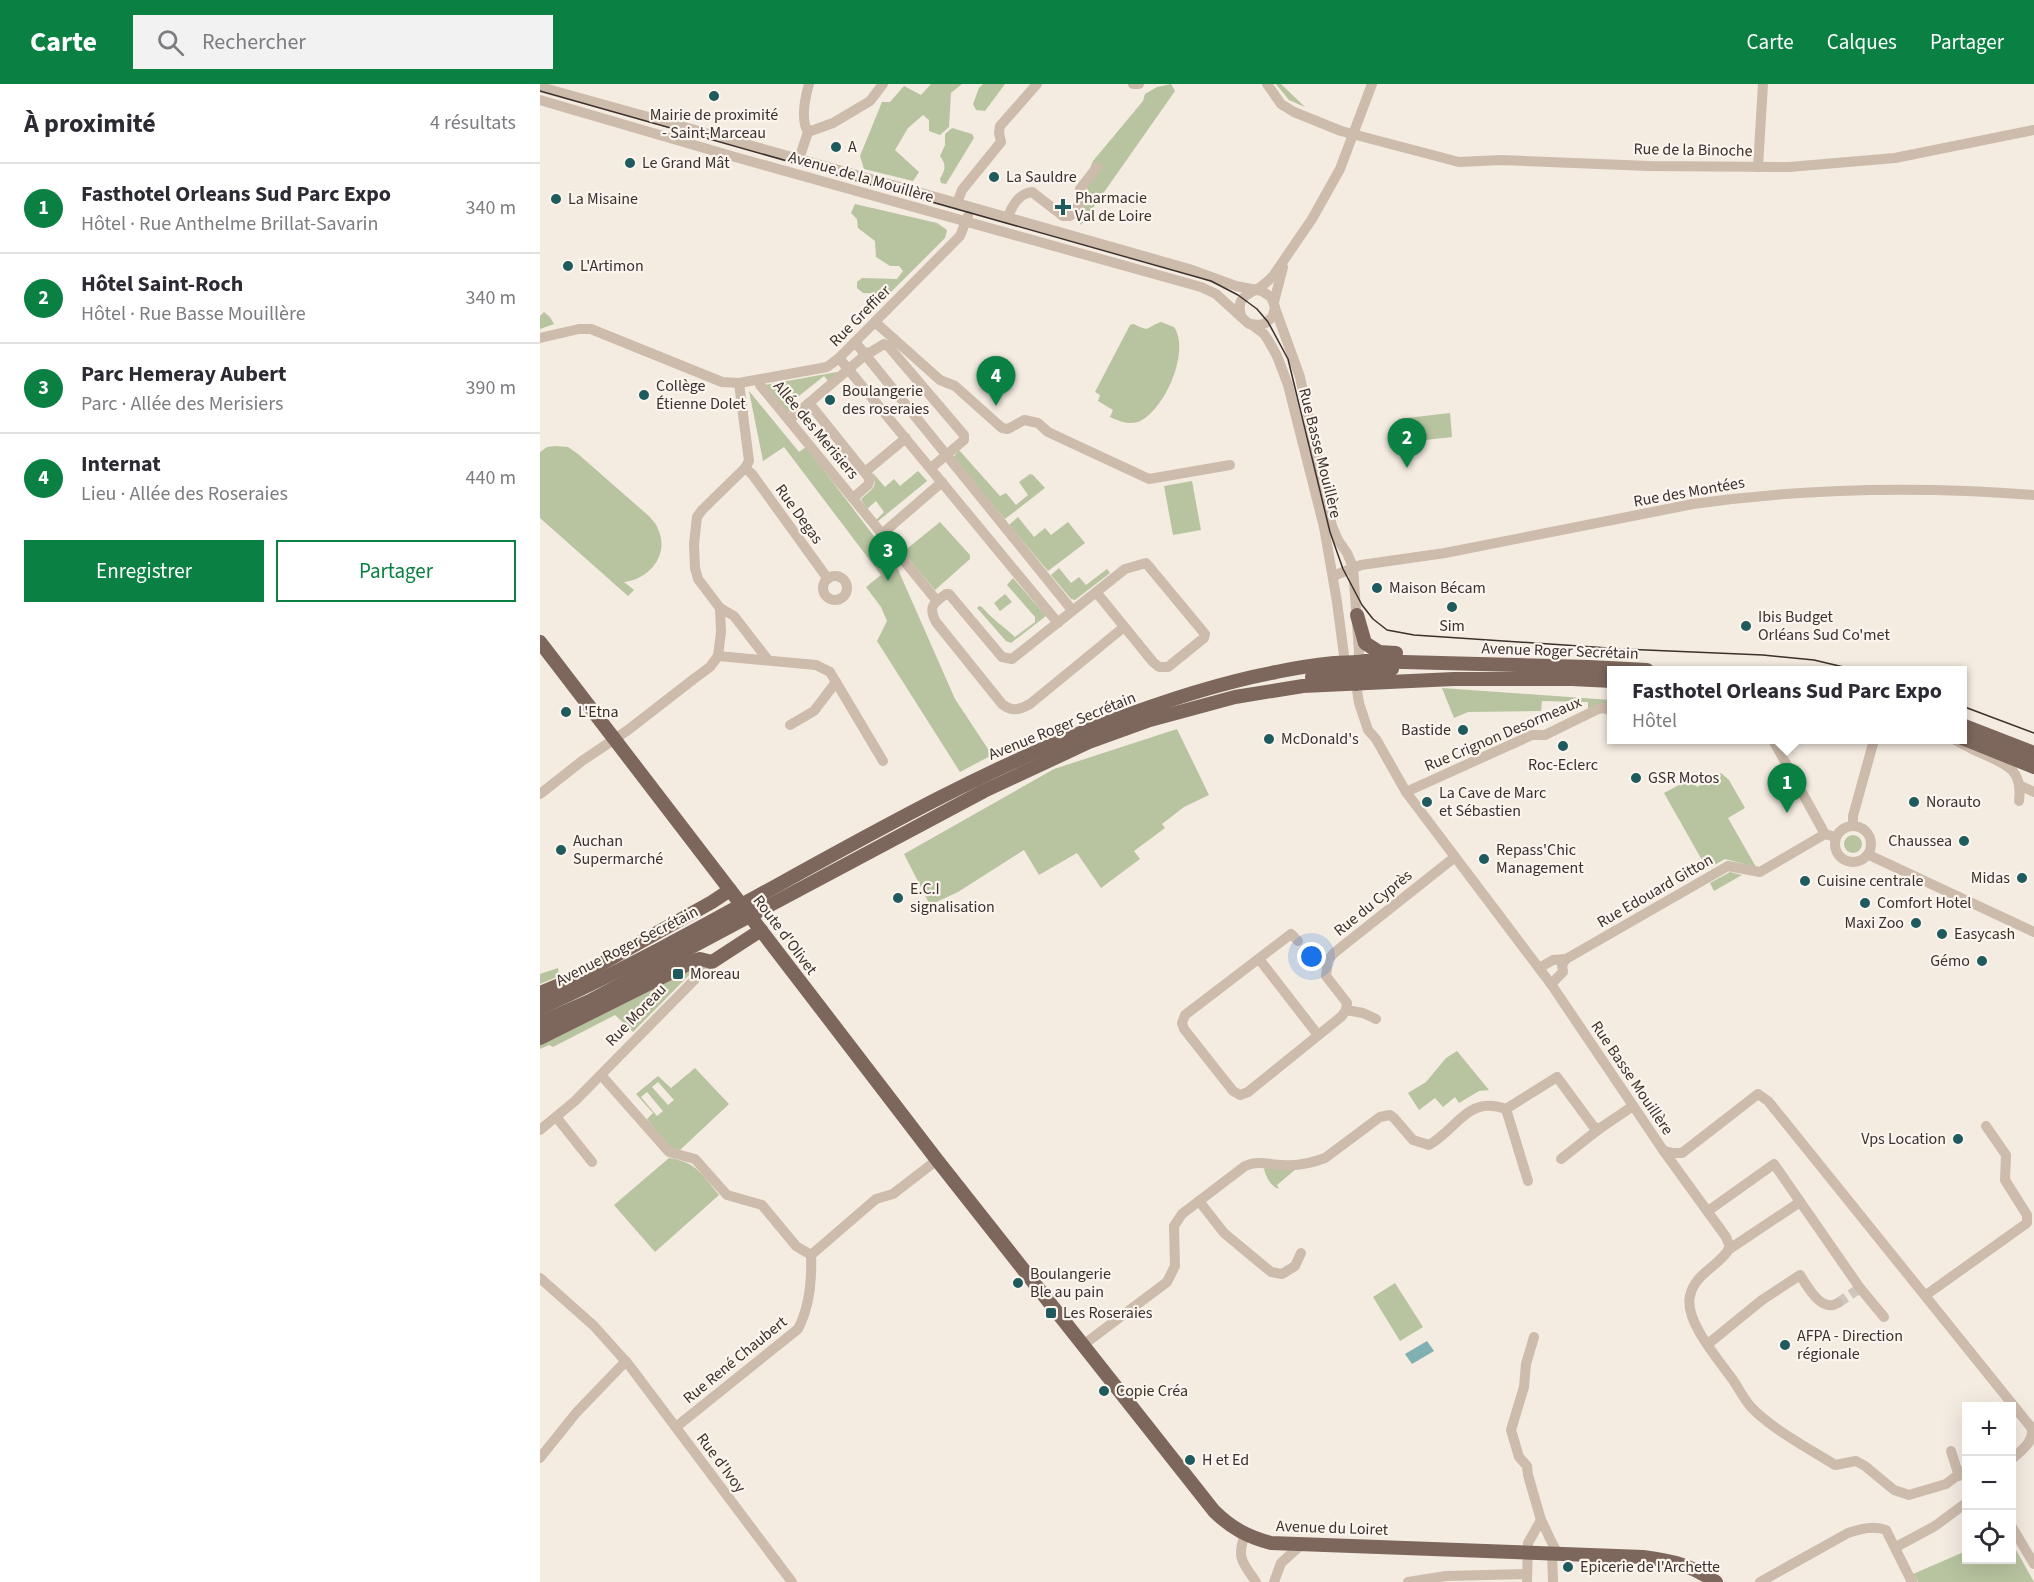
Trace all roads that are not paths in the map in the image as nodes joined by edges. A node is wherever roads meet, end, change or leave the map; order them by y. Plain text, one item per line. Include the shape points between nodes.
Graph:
1 (809, 84) edge
2 (883, 84) edge
3 (1037, 84) edge
4 (1133, 84) edge
5 (1139, 84) edge
6 (1268, 84) edge
7 (1372, 84) edge
8 (1763, 84) edge
9 (540, 87) edge
10 (540, 100) edge
11 (2034, 130) edge
12 (808, 132) junction
13 (1353, 133) junction
14 (799, 159) junction
15 (1758, 166) junction
16 (1097, 167) dead end
17 (957, 202) junction
18 (971, 207) junction
19 (1008, 218) junction
20 (967, 222) junction
21 (1284, 261) junction
22 (1256, 290) junction
23 (1274, 305) junction
24 (1241, 315) junction
25 (875, 322) junction
26 (1249, 324) junction
27 (540, 338) edge
28 (855, 342) junction
29 (865, 354) junction
30 (839, 358) junction
31 (849, 369) junction
32 (758, 380) junction
33 (739, 383) junction
34 (809, 404) junction
35 (789, 420) junction
36 (906, 438) junction
37 (946, 456) junction
38 (1230, 465) dead end
39 (745, 468) junction
40 (931, 468) junction
41 (865, 472) junction
42 (942, 482) junction
43 (2034, 495) edge
44 (853, 498) junction
45 (994, 513) junction
46 (979, 526) junction
47 (883, 534) junction
48 (1353, 567) junction
49 (1333, 576) junction
50 (828, 579) dead end
51 (1096, 592) junction
52 (937, 601) junction
53 (720, 608) junction
54 (1072, 610) junction
55 (1357, 615) junction
56 (1058, 622) junction
57 (1124, 627) junction
58 (540, 642) edge
59 (718, 656) junction
60 (768, 660) junction
61 (1453, 663) junction
62 (1517, 666) junction
63 (1607, 668) edge
64 (1352, 670) junction
65 (1454, 679) junction
66 (1607, 681) edge
67 (836, 682) junction
68 (1607, 690) edge
69 (1607, 710) edge
70 (790, 725) dead end
71 (1967, 727) edge
72 (1967, 739) edge
73 (615, 740) junction
74 (1775, 744) edge
75 (1873, 744) edge
76 (1963, 744) edge
77 (2034, 752) edge
78 (883, 761) dead end
79 (2034, 767) edge
80 (2019, 785) junction
81 (1406, 792) junction
82 (2034, 792) edge
83 (540, 794) edge
84 (2019, 801) dead end
85 (1853, 826) junction
86 (1830, 836) junction
87 (1869, 855) junction
88 (1455, 857) junction
89 (791, 885) junction
90 (730, 890) junction
91 (761, 930) junction
92 (2034, 932) edge
93 (1298, 940) dead end
94 (684, 943) junction
95 (1259, 959) junction
96 (1566, 959) junction
97 (712, 962) junction
98 (1539, 968) junction
99 (1551, 984) junction
100 (540, 993) edge
101 (540, 1008) edge
102 (1346, 1010) junction
103 (1376, 1019) dead end
104 (540, 1023) edge
105 (1318, 1035) junction
106 (540, 1038) edge
107 (601, 1075) junction
108 (1633, 1106) junction
109 (1506, 1109) junction
110 (556, 1118) junction
111 (1986, 1126) dead end
112 (1599, 1129) junction
113 (540, 1130) edge
114 (1665, 1151) junction
115 (1561, 1159) dead end
116 (937, 1160) junction
117 (592, 1162) dead end
118 (1528, 1181) dead end
119 (1199, 1201) junction
120 (1800, 1202) junction
121 (1708, 1211) junction
122 (2031, 1223) edge
123 (1008, 1247) joint
124 (1728, 1250) junction
125 (1301, 1253) dead end
126 (811, 1255) junction
127 (540, 1278) edge
128 (1926, 1295) junction
129 (1838, 1303) dead end
130 (1884, 1317) dead end
131 (1534, 1337) dead end
132 (1708, 1344) junction
133 (1083, 1345) junction
134 (626, 1362) junction
135 (676, 1427) junction
136 (2033, 1428) edge
137 (2034, 1448) edge
138 (1951, 1451) dead end
139 (2015, 1456) edge
140 (540, 1458) edge
141 (2016, 1464) edge
142 (1962, 1470) edge
143 (1962, 1473) edge
144 (1962, 1506) edge
145 (1541, 1520) junction
146 (2016, 1534) edge
147 (1245, 1535) junction
148 (1301, 1545) junction
149 (1896, 1547) junction
150 (1527, 1552) junction
151 (1555, 1553) junction
152 (2034, 1564) edge
153 (1527, 1578) edge
154 (792, 1582) edge
155 (1256, 1582) edge
156 (1274, 1582) edge
157 (1408, 1582) edge
158 (1553, 1582) edge
159 (1716, 1582) edge
160 (1760, 1582) edge
161 (1912, 1582) edge

1 - 12 street via 804,100 804,127
2 - 12 street via 870,101 833,123
3 - 17 street via 1000,126 1001,142 962,190
4 - 5 street
6 - 13 street, Rue de la Binoche via 1287,109
7 - 13 street
8 - 15 street
9 - 14 street, Avenue de la Mouillère
10 - 20 street, Avenue de la Mouillère
11 - 15 street, Rue de la Binoche via 1895,158
12 - 14 street
13 - 15 street, Rue de la Binoche via 1459,162
13 - 21 street via 1340,169
14 - 17 street, Avenue de la Mouillère
16 - 19 street via 1080,189 1084,199 1070,216 1063,216 1032,192 1024,194
17 - 18 street, Avenue de la Mouillère
18 - 19 street, Avenue de la Mouillère
18 - 20 street
19 - 22 street, Avenue de la Mouillère
20 - 24 street, Avenue de la Mouillère via 1201,287
20 - 25 street, Rue Greffier via 960,236
21 - 22 street
21 - 23 street
22 - 23 street via 1267,293
22 - 24 street via 1241,299
23 - 26 street via 1268,322
23 - 48 street, Rue Basse Mouillère via 1300,377 1332,526
24 - 26 street
25 - 28 street, Rue Greffier
25 - 38 street via 1002,428 1024,420 1038,423 1048,432 1149,479
26 - 49 street, Rue Basse Mouillère via 1268,340 1288,385
27 - 33 street, Rue Greffier via 591,329 722,382
28 - 29 street
28 - 30 street, Rue Greffier
29 - 31 street
29 - 37 street
29 - 37 street via 884,344 890,347 964,435 964,440
30 - 31 street
30 - 32 street, Rue Greffier via 827,367
31 - 34 street
31 - 36 street
32 - 33 street, Rue Greffier
32 - 35 street, Allée des Merisiers
33 - 39 street via 750,453
34 - 35 street
34 - 41 street, Allée des Merisiers
35 - 44 street, Allée des Merisiers
36 - 40 street
36 - 41 street
37 - 40 street
37 - 45 street
39 - 50 street, Rue Degas
39 - 53 street via 697,517 695,568 698,579
40 - 42 street
41 - 44 street, Allée des Merisiers via 870,483
42 - 46 street
42 - 47 street
43 - 48 street, Rue des Montées via 1895,489 1747,497
44 - 47 street, Allée des Merisiers
45 - 46 street
45 - 54 street
46 - 56 street
47 - 52 street, Allée des Merisiers
48 - 49 street
48 - 55 street, Rue Basse Mouillère
49 - 64 street, Rue Basse Mouillère
51 - 54 street
51 - 57 street
51 - 57 street via 1125,569 1146,563 1205,634 1163,668 1153,662
52 - 56 street via 949,594 1005,659 1016,657
52 - 57 street via 931,614 936,622 1002,704 1013,710 1030,704
53 - 59 street
53 - 60 street via 734,615
54 - 56 street
55 - 62 main road via 1363,640 1379,652
55 - 64 street, Rue Basse Mouillère
58 - 73 main road, Route d'Olivet
59 - 60 street
59 - 73 street via 710,667
60 - 67 street via 816,665 830,672
61 - 62 main road, Avenue Roger Secrétain
61 - 64 main road, Avenue Roger Secrétain
61 - 64 main road via 1360,674
62 - 63 main road, Avenue Roger Secrétain
64 - 65 main road, Avenue Roger Secrétain
64 - 81 street, Rue Basse Mouillère via 1368,730
64 - 89 main road, Avenue Roger Secrétain via 1303,686 1189,709 1089,742
64 - 89 main road, Avenue Roger Secrétain via 1275,672 1170,701 1102,725 984,776
65 - 66 main road, Avenue Roger Secrétain
65 - 68 main road via 1494,685
67 - 70 street via 814,711
67 - 78 street
69 - 81 street, Rue Crignon Desormeaux via 1598,709 1545,735 1532,735
71 - 77 main road
72 - 79 main road
73 - 83 street
73 - 90 main road, Route d'Olivet
74 - 86 street
75 - 85 street
76 - 80 street via 2008,766 2018,777
80 - 82 street
80 - 84 street
81 - 88 street, Rue Basse Mouillère
85 - 86 street
85 - 87 street via 1868,833 1872,844
86 - 87 street via 1844,860 1856,863
86 - 96 street, Rue Edouard Gitton via 1760,872 1728,866
87 - 92 street
88 - 98 street, Rue Basse Mouillère
88 - 102 street, Rue du Cyprès via 1328,960 1326,976 1347,1003
89 - 94 main road, Avenue Roger Secrétain
90 - 91 main road, Route d'Olivet
90 - 100 main road via 576,978
91 - 97 main road, Rue Moreau
91 - 116 main road, Route d'Olivet
93 - 95 street via 1291,934
94 - 101 main road, Avenue Roger Secrétain
94 - 104 main road, Avenue Roger Secrétain via 590,1001
95 - 105 street
95 - 105 street via 1185,1015 1184,1029 1240,1095
96 - 98 street, Rue Edouard Gitton via 1553,960
96 - 99 street, Rue Edouard Gitton via 1563,972
97 - 106 main road via 694,961
97 - 107 street, Rue Moreau
98 - 99 street, Rue Basse Mouillère
99 - 108 street, Rue Basse Mouillère
102 - 103 street via 1364,1012
102 - 105 street
107 - 110 street, Rue Moreau
107 - 126 street via 669,1152 695,1159 727,1195 762,1204 796,1246
108 - 112 street
108 - 114 street, Rue Basse Mouillère
109 - 112 street via 1557,1077
109 - 118 street
109 - 119 street via 1481,1105 1429,1145 1413,1140 1394,1118 1386,1115 1325,1158 1284,1166 1252,1162
110 - 113 street, Rue Moreau
110 - 117 street
111 - 122 street via 2006,1155 2005,1179
112 - 115 street
114 - 121 street
114 - 128 street, Rue Basse Mouillère via 1682,1153 1758,1094 1768,1101
116 - 123 main road, Route d'Olivet
116 - 126 street via 893,1194 876,1199
119 - 125 street via 1224,1233 1271,1272 1282,1274 1296,1266
119 - 133 street via 1174,1226 1175,1266 1167,1282
120 - 121 street via 1774,1164
120 - 124 street
120 - 130 street
121 - 124 street via 1726,1237
122 - 128 street
123 - 133 main road, Avenue du Loiret
124 - 132 street via 1701,1275 1690,1293 1691,1313
126 - 135 street, Rue René Chaubert via 806,1314 798,1329
127 - 134 street, Rue d'Ivoy via 594,1326
128 - 136 street, Rue Basse Mouillère
129 - 132 street via 1826,1306 1818,1301 1800,1275
131 - 145 street via 1511,1430 1519,1457 1527,1466
132 - 143 street via 1751,1407 1835,1465 1856,1461 1894,1490 1908,1495 1946,1484
133 - 147 main road, Avenue du Loiret via 1214,1511
134 - 135 street, Rue d'Ivoy
134 - 140 street via 576,1413
135 - 154 street, Rue d'Ivoy
136 - 139 street via 2030,1443
137 - 141 street
138 - 142 street
144 - 149 street
145 - 150 street
145 - 151 street
146 - 152 street
147 - 148 main road, Avenue du Loiret via 1271,1543
147 - 155 street via 1240,1557
148 - 150 main road, Avenue du Loiret
148 - 156 street via 1281,1563
149 - 160 street via 1886,1530 1862,1529
149 - 161 street
150 - 151 main road, Avenue du Loiret
150 - 153 street
151 - 158 street
151 - 159 main road, Avenue du Loiret via 1680,1562
153 - 157 street via 1446,1576

